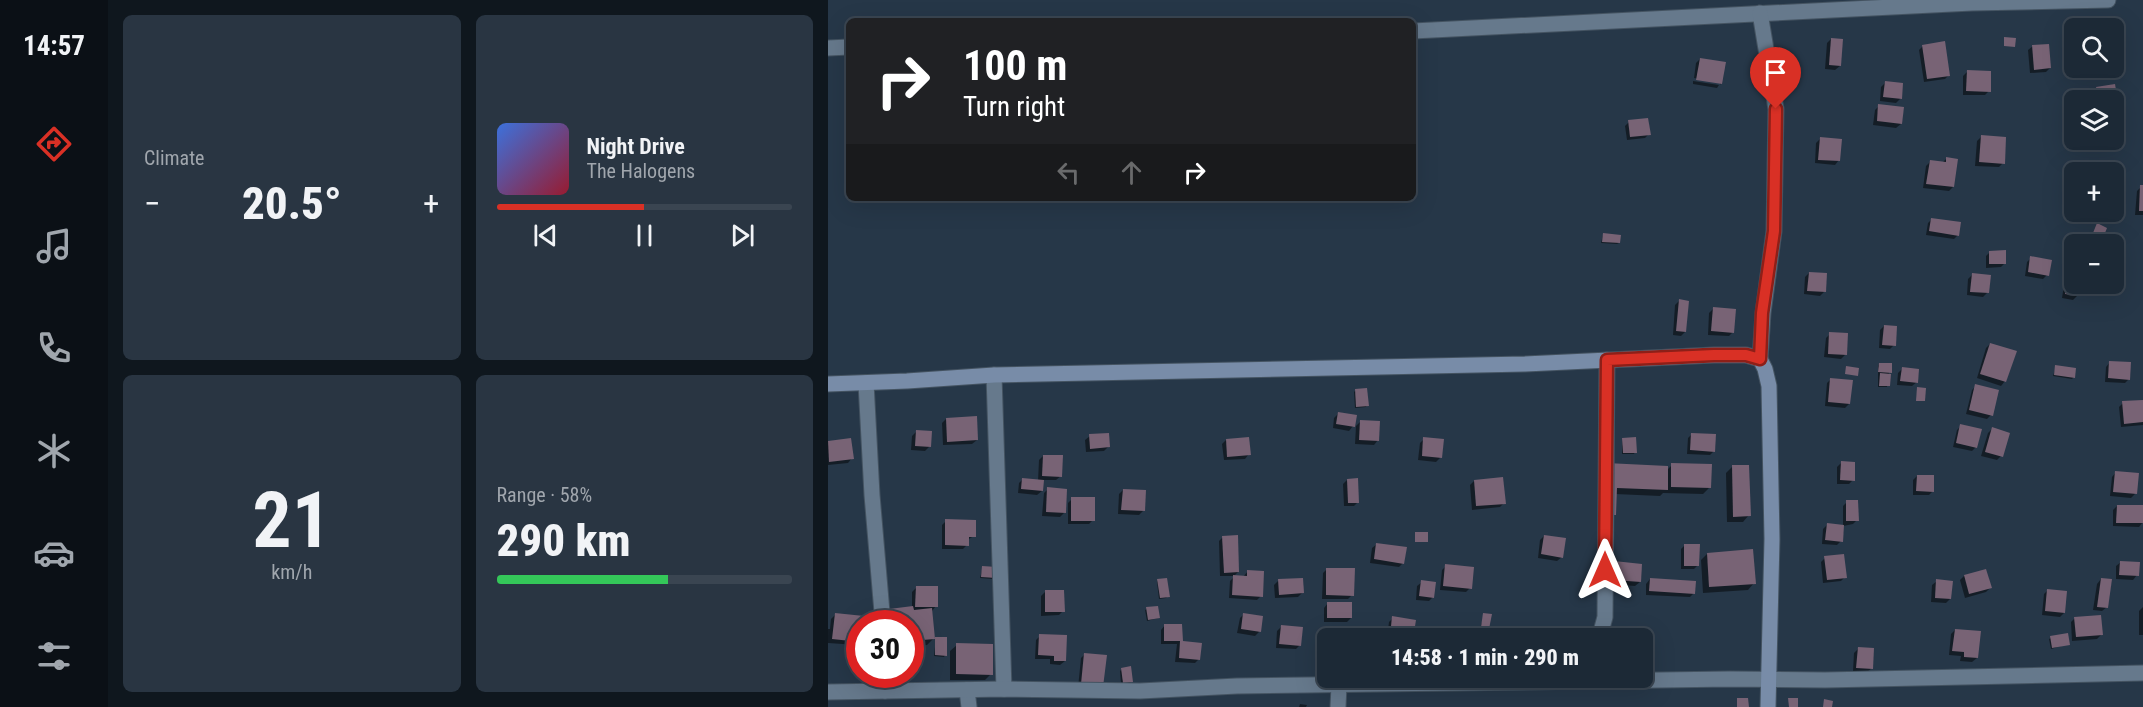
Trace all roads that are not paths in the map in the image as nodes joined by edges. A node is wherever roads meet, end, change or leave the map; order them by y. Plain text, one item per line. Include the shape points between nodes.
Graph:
1 (2108, 0) edge
2 (1760, 13) junction
3 (1416, 31) edge
4 (846, 47) edge
5 (828, 48) edge
6 (1760, 359) junction
7 (1607, 360) junction
8 (994, 375) junction
9 (866, 382) junction
10 (828, 384) edge
11 (882, 610) edge
12 (1602, 628) edge
13 (2143, 673) edge
14 (1653, 680) edge
15 (1767, 680) junction
16 (1317, 685) edge
17 (885, 688) edge
18 (1339, 688) edge
19 (1004, 689) junction
20 (967, 690) junction
21 (885, 691) junction
22 (828, 692) edge
23 (969, 707) edge
24 (1338, 707) edge
25 (1768, 707) edge

1 - 2 street
2 - 3 street
2 - 6 street via 1776,109 1774,231 1762,313
4 - 5 street
6 - 7 street via 1714,355
6 - 15 street via 1769,386 1772,539
7 - 8 street
7 - 12 street
8 - 9 street
8 - 19 street
9 - 10 street
9 - 11 street
13 - 15 street
14 - 15 street
15 - 25 street
16 - 19 street via 1140,691
17 - 21 street
18 - 24 street
19 - 20 street
20 - 21 street
20 - 23 street
21 - 22 street

